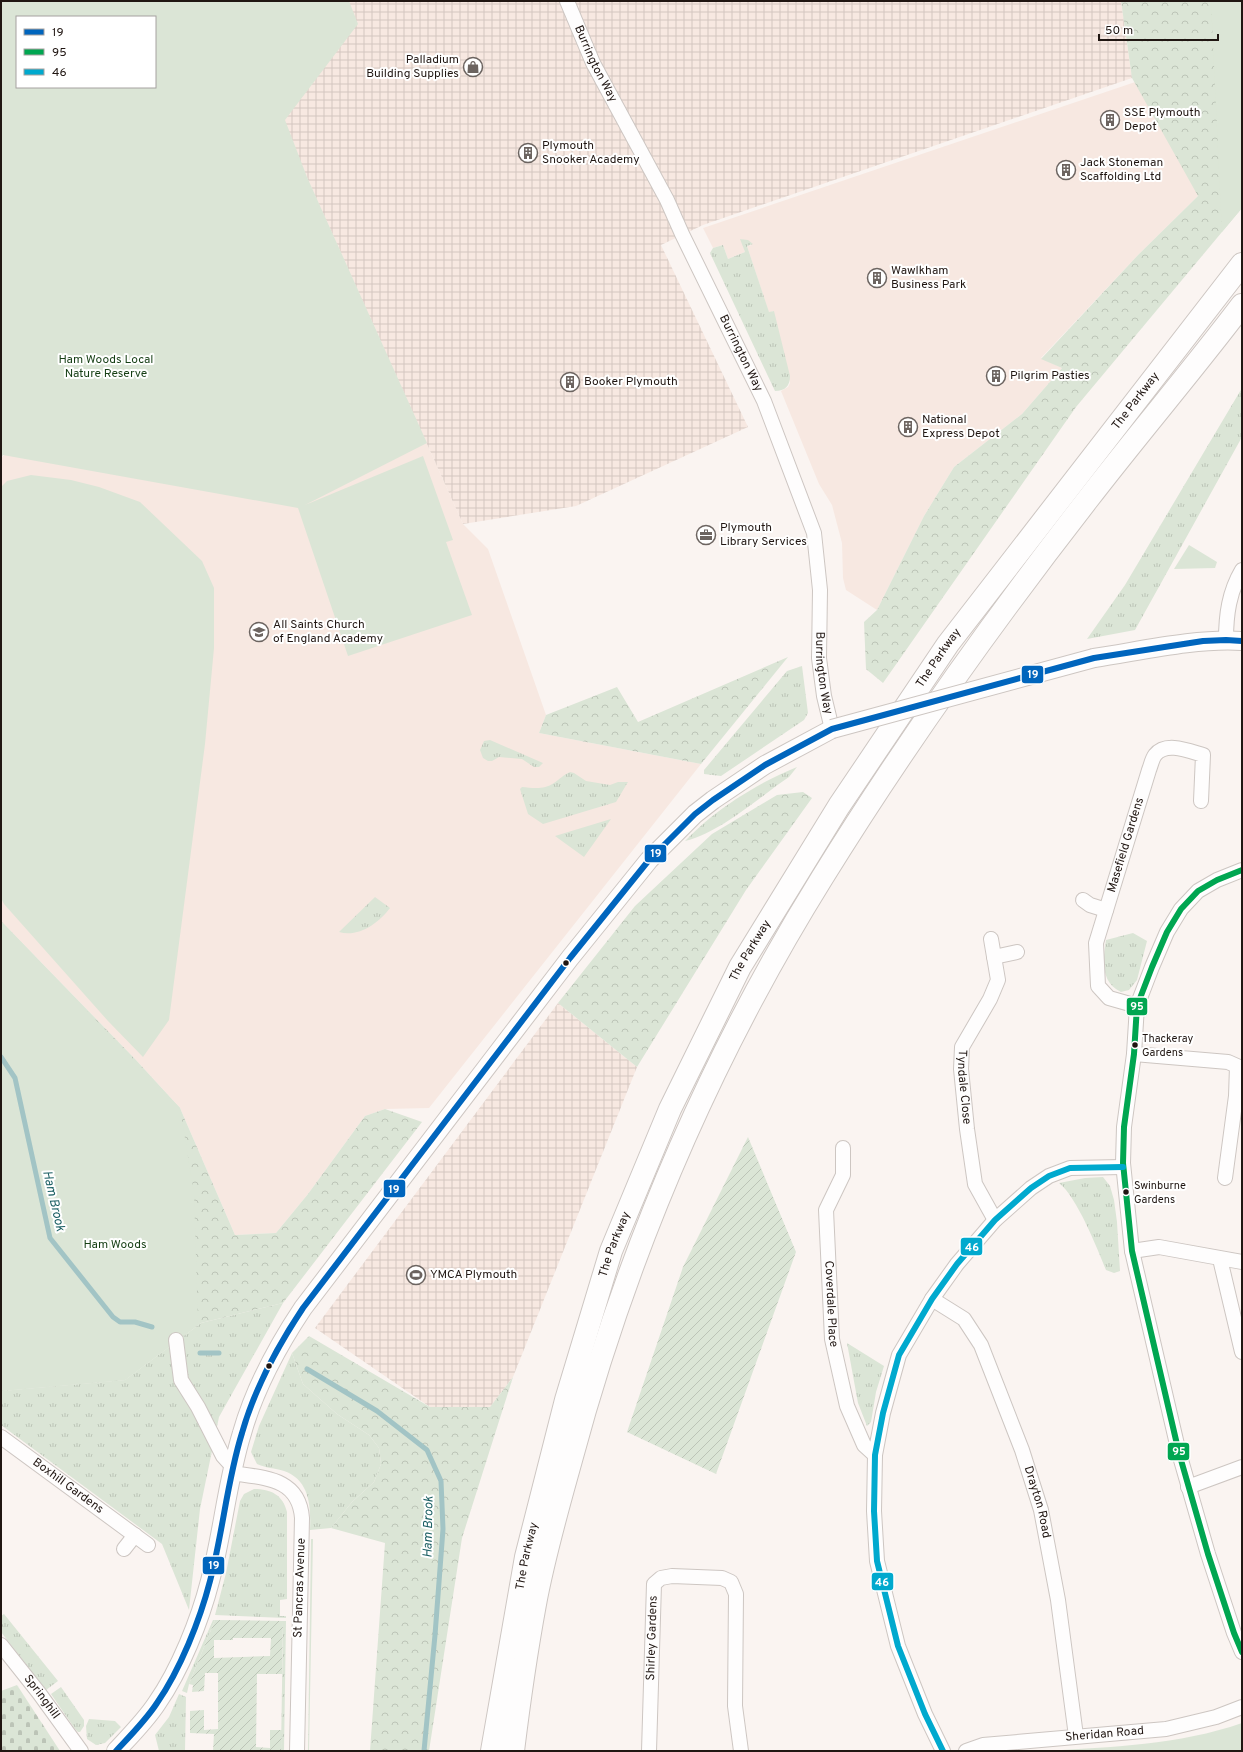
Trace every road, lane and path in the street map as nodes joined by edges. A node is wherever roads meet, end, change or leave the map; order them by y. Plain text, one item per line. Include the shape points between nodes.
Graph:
1 (567, 1) edge
2 (1242, 264) edge
3 (1242, 305) edge
4 (1242, 310) edge
5 (1222, 332) junction
6 (1242, 570) edge
7 (1234, 640) edge
8 (832, 729) junction
9 (1201, 801) dead end
10 (1242, 870) edge
11 (1083, 900) dead end
12 (1106, 910) junction
13 (991, 939) dead end
14 (1017, 952) dead end
15 (994, 957) junction
16 (1137, 1006) junction
17 (1134, 1054) junction
18 (843, 1148) dead end
19 (1123, 1167) junction
20 (1226, 1178) dead end
21 (995, 1220) junction
22 (1132, 1251) junction
23 (1220, 1259) junction
24 (1242, 1262) edge
25 (932, 1299) junction
26 (176, 1340) dead end
27 (1242, 1352) edge
28 (1, 1437) edge
29 (875, 1455) junction
30 (1242, 1467) edge
31 (233, 1470) junction
32 (1188, 1487) junction
33 (135, 1535) junction
34 (148, 1545) dead end
35 (124, 1549) dead end
36 (1, 1645) edge
37 (1242, 1652) edge
38 (1242, 1707) edge
39 (1076, 1736) junction
40 (1010, 1747) edge
41 (81, 1751) edge
42 (116, 1751) edge
43 (297, 1751) edge
44 (492, 1751) edge
45 (513, 1751) edge
46 (649, 1751) edge
47 (741, 1751) edge
48 (943, 1751) edge
49 (966, 1751) edge

1 - 8 street, Burrington Way via 593,62 667,200 764,401 814,533 820,590 819,658
2 - 44 highway, The Parkway via 948,644 839,806 740,968 670,1109 611,1251 566,1400 526,1557
3 - 5 highway, The Parkway
4 - 5 highway
5 - 45 highway, The Parkway via 1087,500 942,696 882,784 821,879 764,979 684,1136 633,1263 587,1400 556,1511 535,1603
6 - 7 street via 1230,594 1226,618
7 - 8 street, bridge via 1094,658
8 - 31 street via 765,765 712,800 648,860 570,958 288,1330 262,1378 242,1432
9 - 12 street, Masefield Gardens via 1203,755 1169,748 1154,756
10 - 16 street via 1198,891 1181,909 1167,932
11 - 12 street
12 - 16 street, Masefield Gardens via 1096,943 1098,986 1109,998
13 - 15 street, Tyndale Close
14 - 15 street
15 - 21 street, Tyndale Close via 998,980 962,1047 960,1069 975,1184
16 - 17 street
17 - 19 street via 1124,1127
17 - 20 street via 1228,1062 1237,1066
18 - 29 street, Coverdale Place via 843,1175 826,1210 832,1339 847,1406 864,1445
19 - 21 street via 1070,1168 1049,1176 1031,1188
19 - 22 street
21 - 25 street via 957,1264
22 - 23 street via 1159,1247
22 - 32 street
23 - 24 street
23 - 27 street
25 - 29 street via 899,1355 883,1413
25 - 39 street, Drayton Road via 964,1319 981,1345 1022,1450 1041,1510 1058,1600
26 - 31 street via 181,1380
28 - 33 street, Boxhill Gardens
29 - 48 street via 874,1511 877,1561 898,1646
30 - 32 street
31 - 42 street via 210,1581 185,1651 158,1703
31 - 43 street, St Pancras Avenue via 284,1484 297,1496 301,1507
32 - 37 street
33 - 34 street, Boxhill Gardens
33 - 35 street
36 - 41 street, Springhill
38 - 39 street, Sheridan Road via 1216,1717 1166,1729
39 - 40 street, Sheridan Road
40 - 49 street, Sheridan Road via 983,1745
46 - 47 street, Shirley Gardens via 654,1584 661,1578 672,1576 722,1578 731,1582 736,1594 735,1706

